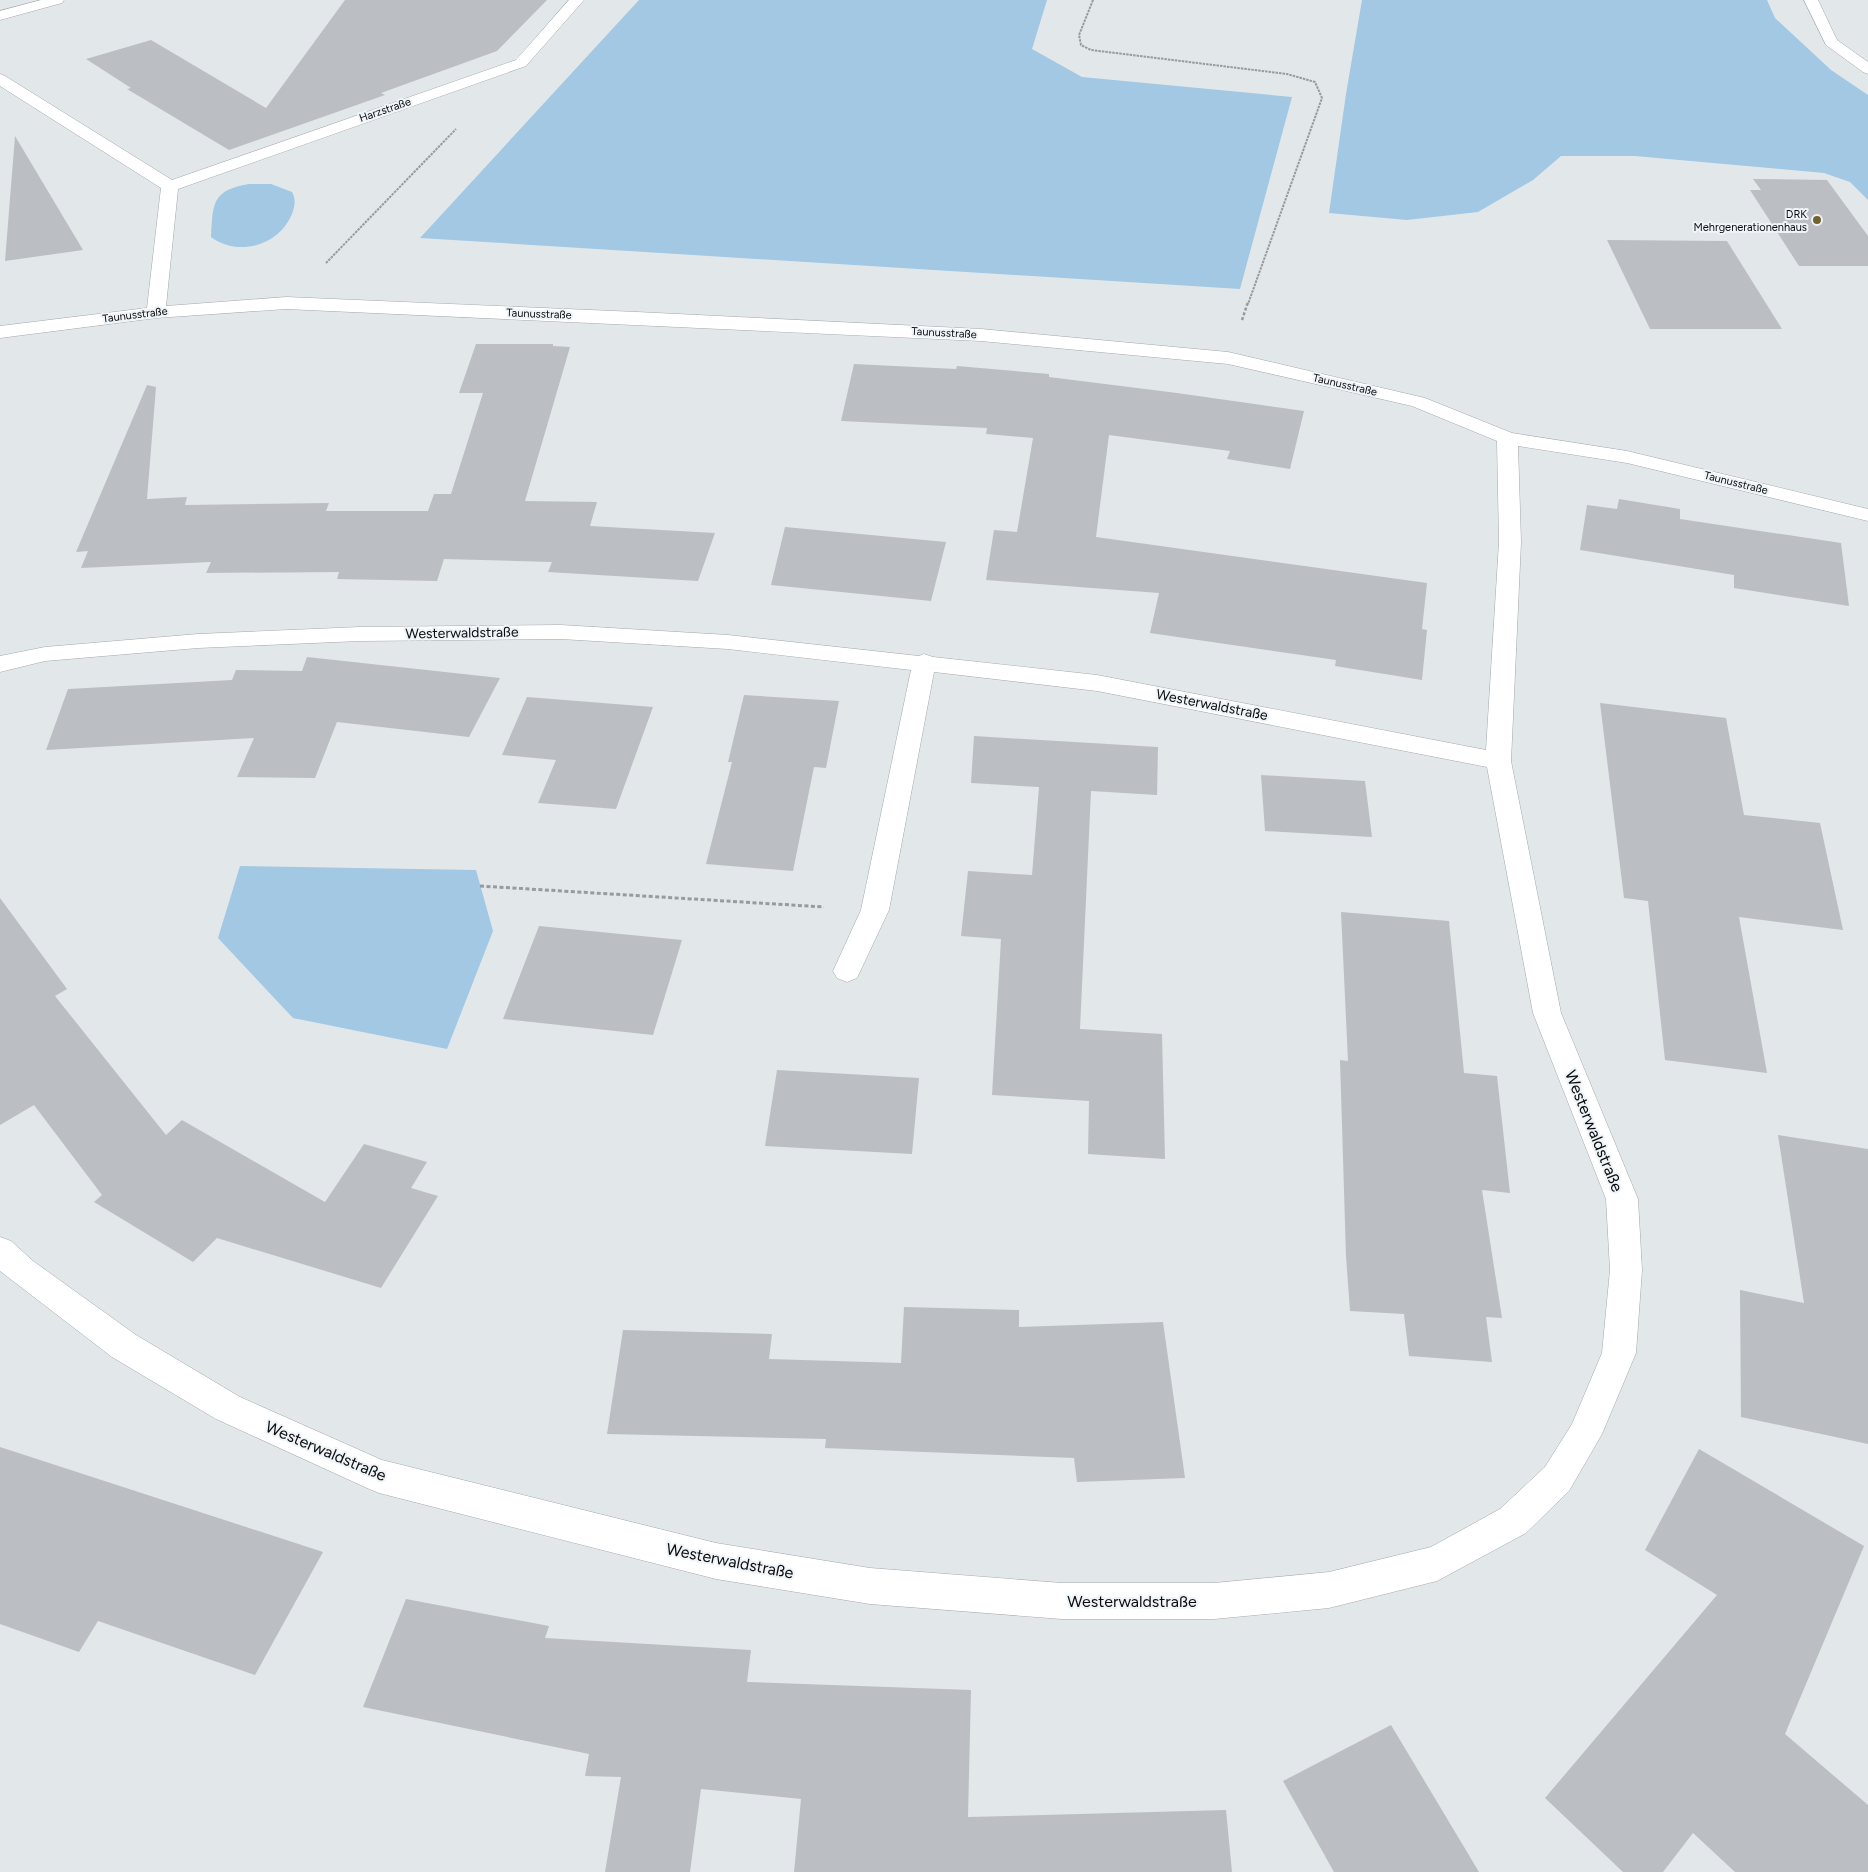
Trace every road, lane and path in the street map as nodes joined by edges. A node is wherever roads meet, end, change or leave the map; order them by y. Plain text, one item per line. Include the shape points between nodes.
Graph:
1 (57, 0) edge
2 (577, 0) edge
3 (1093, 0) edge
4 (1811, 0) edge
5 (0, 16) edge
6 (1868, 69) edge
7 (0, 79) edge
8 (459, 126) dead end
9 (170, 186) junction
10 (286, 304) junction
11 (156, 312) junction
12 (0, 332) edge
13 (1228, 358) junction
14 (1507, 438) junction
15 (1868, 515) edge
16 (924, 662) junction
17 (0, 664) edge
18 (1498, 761) junction
19 (480, 886) dead end
20 (875, 910) junction
21 (847, 971) dead end
22 (0, 1251) edge

1 - 5 street
2 - 9 street, Harzstraße via 521,63
3 - 13 path via 1079,35 1081,45 1091,50 1288,74 1315,82 1322,98
4 - 6 street via 1831,42
7 - 9 street
8 - 10 path
9 - 11 street
10 - 11 street, Taunusstraße
10 - 13 street, Taunusstraße via 981,335
11 - 12 street, Taunusstraße
13 - 14 street, Taunusstraße via 1418,402
14 - 15 street, Taunusstraße via 1627,457
14 - 18 street, Westerwaldstraße via 1510,542
16 - 17 street, Westerwaldstraße via 728,642 561,632 360,634 198,641 45,654
16 - 18 street, Westerwaldstraße via 1097,683
16 - 20 street
18 - 22 street, Westerwaldstraße via 1546,1013 1622,1199 1626,1270 1619,1353 1585,1434 1557,1479 1513,1521 1437,1563 1320,1591 1214,1602 1062,1602 870,1586 716,1561 379,1476 220,1404 124,1346
19 - 20 path
20 - 21 street

